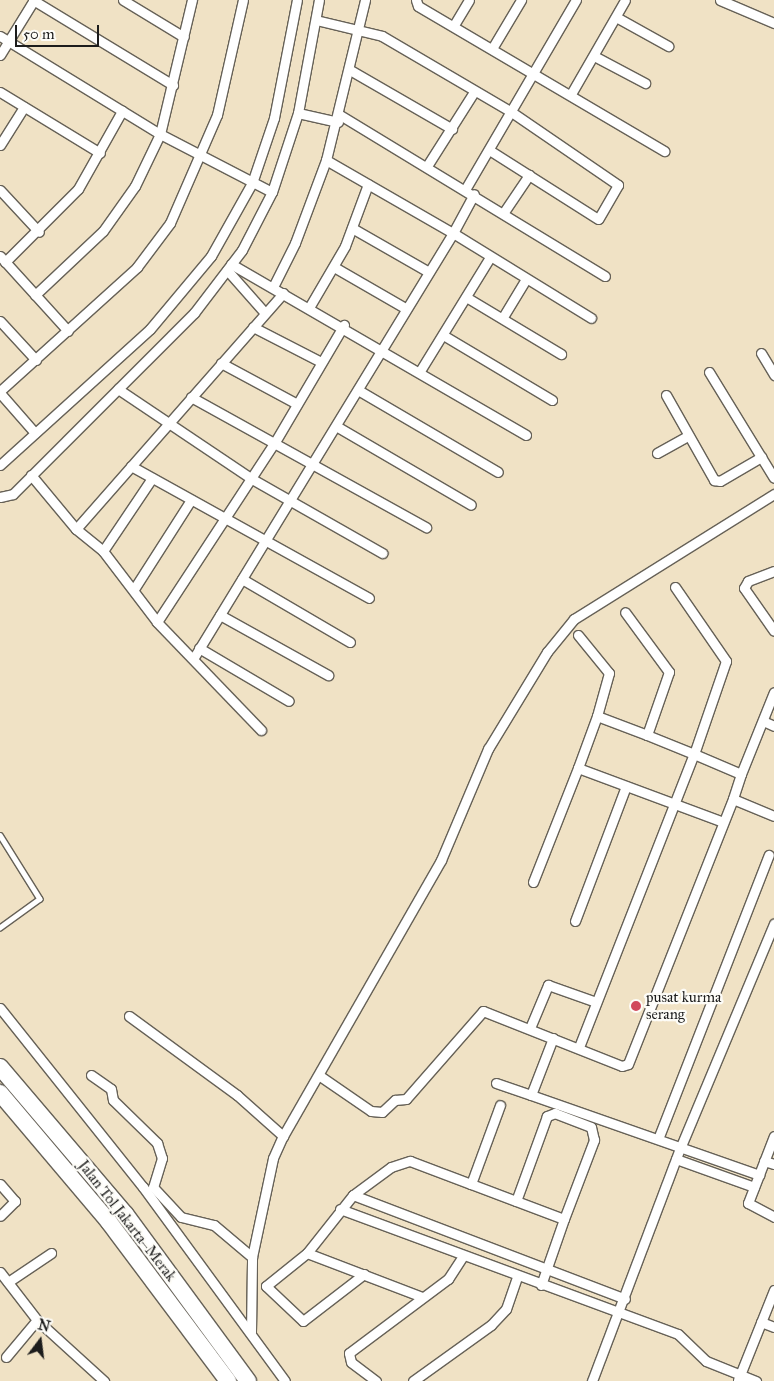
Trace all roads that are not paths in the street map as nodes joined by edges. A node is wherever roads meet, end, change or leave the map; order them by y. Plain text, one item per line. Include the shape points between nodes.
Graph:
1 (34, 0) edge
2 (123, 0) edge
3 (192, 0) edge
4 (244, 0) edge
5 (297, 0) edge
6 (319, 0) edge
7 (365, 0) edge
8 (416, 0) edge
9 (469, 0) edge
10 (521, 0) edge
11 (576, 0) edge
12 (625, 0) edge
13 (726, 1) edge
14 (616, 17) junction
15 (316, 20) junction
16 (774, 23) edge
17 (454, 26) junction
18 (360, 28) junction
19 (0, 36) edge
20 (184, 37) junction
21 (8, 42) junction
22 (668, 46) dead end
23 (493, 47) junction
24 (0, 55) edge
25 (594, 56) junction
26 (350, 70) junction
27 (534, 71) junction
28 (645, 83) dead end
29 (173, 85) junction
30 (0, 92) edge
31 (474, 92) junction
32 (571, 94) junction
33 (24, 107) junction
34 (510, 110) junction
35 (122, 111) junction
36 (298, 113) junction
37 (339, 119) junction
38 (452, 129) junction
39 (160, 134) junction
40 (0, 145) edge
41 (491, 151) junction
42 (100, 152) junction
43 (664, 152) dead end
44 (202, 158) junction
45 (326, 160) junction
46 (427, 166) junction
47 (529, 175) junction
48 (254, 184) junction
49 (368, 184) junction
50 (466, 188) junction
51 (0, 190) edge
52 (270, 191) junction
53 (474, 194) junction
54 (504, 212) junction
55 (352, 228) junction
56 (39, 232) junction
57 (453, 233) junction
58 (490, 257) junction
59 (2, 259) edge
60 (229, 267) junction
61 (334, 267) junction
62 (427, 271) junction
63 (605, 276) dead end
64 (526, 279) junction
65 (273, 287) junction
66 (283, 293) junction
67 (35, 294) junction
68 (466, 297) junction
69 (310, 306) junction
70 (406, 308) junction
71 (265, 313) junction
72 (503, 317) junction
73 (591, 318) dead end
74 (0, 321) edge
75 (344, 326) junction
76 (253, 327) junction
77 (68, 331) junction
78 (443, 335) junction
79 (383, 348) junction
80 (761, 353) dead end
81 (562, 354) dead end
82 (36, 360) junction
83 (321, 362) junction
84 (221, 363) junction
85 (420, 371) junction
86 (709, 372) dead end
87 (774, 375) edge
88 (118, 389) junction
89 (358, 390) junction
90 (0, 392) edge
91 (666, 395) dead end
92 (191, 397) junction
93 (552, 400) dead end
94 (297, 404) junction
95 (168, 423) junction
96 (336, 426) junction
97 (35, 434) junction
98 (526, 435) dead end
99 (688, 436) junction
100 (275, 442) junction
101 (657, 453) dead end
102 (761, 457) junction
103 (314, 463) junction
104 (0, 465) edge
105 (131, 466) junction
106 (498, 472) dead end
107 (31, 474) junction
108 (152, 478) junction
109 (774, 478) edge
110 (252, 479) junction
111 (774, 494) edge
112 (3, 497) edge
113 (292, 499) junction
114 (191, 500) junction
115 (471, 505) dead end
116 (426, 527) dead end
117 (76, 529) junction
118 (103, 552) junction
119 (382, 553) dead end
120 (774, 571) edge
121 (242, 579) junction
122 (675, 587) dead end
123 (134, 588) junction
124 (369, 598) dead end
125 (625, 612) dead end
126 (220, 615) junction
127 (157, 622) junction
128 (774, 631) edge
129 (578, 635) dead end
130 (350, 642) dead end
131 (199, 648) junction
132 (193, 659) junction
133 (328, 675) dead end
134 (774, 692) edge
135 (289, 701) dead end
136 (597, 716) junction
137 (763, 721) junction
138 (774, 726) edge
139 (261, 730) dead end
140 (647, 735) junction
141 (694, 754) junction
142 (578, 768) junction
143 (741, 774) junction
144 (626, 786) junction
145 (733, 798) junction
146 (674, 804) junction
147 (774, 816) edge
148 (723, 822) junction
149 (0, 835) edge
150 (769, 854) dead end
151 (533, 882) dead end
152 (575, 921) dead end
153 (774, 924) edge
154 (0, 928) edge
155 (596, 1002) junction
156 (0, 1008) edge
157 (129, 1016) dead end
158 (530, 1028) junction
159 (553, 1038) junction
160 (579, 1047) junction
161 (0, 1067) edge
162 (91, 1075) dead end
163 (320, 1076) junction
164 (496, 1083) dead end
165 (0, 1092) edge
166 (531, 1095) junction
167 (500, 1105) dead end
168 (283, 1136) junction
169 (774, 1136) edge
170 (658, 1139) junction
171 (681, 1146) junction
172 (676, 1159) junction
173 (764, 1161) junction
174 (774, 1164) edge
175 (759, 1175) junction
176 (0, 1184) edge
177 (471, 1184) junction
178 (754, 1186) junction
179 (353, 1195) junction
180 (516, 1201) junction
181 (340, 1209) junction
182 (0, 1216) edge
183 (774, 1217) edge
184 (564, 1218) junction
185 (51, 1253) dead end
186 (307, 1253) junction
187 (463, 1256) junction
188 (252, 1257) junction
189 (546, 1270) junction
190 (0, 1272) edge
191 (364, 1274) junction
192 (517, 1277) junction
193 (8, 1282) junction
194 (541, 1284) junction
195 (774, 1290) edge
196 (422, 1297) junction
197 (625, 1300) junction
198 (619, 1313) junction
199 (37, 1320) junction
200 (761, 1322) junction
201 (774, 1327) edge
202 (252, 1332) junction
203 (6, 1357) dead end
204 (739, 1378) edge
205 (104, 1381) edge
206 (228, 1381) edge
207 (248, 1381) edge
208 (285, 1381) edge
209 (376, 1381) edge
210 (413, 1381) edge
211 (592, 1381) edge
212 (756, 1381) edge

1 - 21 street
1 - 29 street
2 - 20 street
3 - 20 street
4 - 44 street via 217,115
5 - 48 street via 274,118
6 - 15 street
7 - 18 street
8 - 17 street via 418,6
9 - 17 street
10 - 23 street
11 - 27 street
12 - 14 street
13 - 16 street
14 - 22 street
14 - 25 street
15 - 18 street
15 - 36 street
17 - 23 street
18 - 26 street
18 - 31 street via 382,36
19 - 21 street
20 - 29 street
21 - 24 street
21 - 35 street
23 - 27 street
25 - 28 street
25 - 32 street
26 - 37 street
26 - 38 street
27 - 32 street
27 - 34 street
29 - 39 street
30 - 33 street
31 - 34 street
31 - 38 street
32 - 43 street
33 - 40 street
33 - 42 street
34 - 41 street
34 - 47 street via 618,183 598,219
35 - 39 street
35 - 42 street
36 - 37 street
36 - 52 street
37 - 45 street
37 - 46 street
38 - 46 street
39 - 44 street
39 - 67 street via 120,210
41 - 47 street
41 - 50 street
42 - 56 street via 78,189
44 - 48 street
44 - 77 street via 155,246
45 - 49 street
45 - 65 street via 298,235
46 - 50 street
47 - 54 street
48 - 52 street
48 - 97 street via 211,256 171,308
49 - 55 street
49 - 57 street
50 - 53 street
51 - 56 street
52 - 60 street
53 - 54 street
53 - 57 street
54 - 63 street
55 - 61 street
55 - 62 street
56 - 59 street
57 - 58 street
57 - 62 street
58 - 64 street
58 - 68 street
59 - 67 street
60 - 65 street
60 - 71 street
60 - 88 street via 194,313
61 - 69 street
61 - 70 street
62 - 70 street
64 - 72 street
64 - 73 street
65 - 66 street
66 - 69 street
66 - 71 street
67 - 77 street
68 - 72 street
68 - 78 street
69 - 75 street
70 - 79 street
71 - 76 street
72 - 81 street
74 - 82 street
75 - 79 street
75 - 83 street
76 - 83 street
76 - 84 street
77 - 82 street
78 - 85 street
78 - 93 street
79 - 85 street
79 - 89 street
80 - 87 street
82 - 90 street
83 - 94 street
84 - 92 street
84 - 94 street
85 - 98 street
86 - 102 street
88 - 95 street
88 - 107 street
89 - 96 street
89 - 106 street
90 - 97 street
91 - 99 street
92 - 95 street
92 - 100 street
94 - 100 street
95 - 105 street
95 - 110 street
96 - 103 street
96 - 115 street
97 - 104 street
99 - 101 street
99 - 102 street via 716,481
100 - 103 street
100 - 110 street
102 - 109 street
103 - 113 street
103 - 116 street
105 - 108 street
105 - 117 street
107 - 112 street
107 - 117 street
108 - 114 street
108 - 118 street
110 - 113 street
110 - 127 street
111 - 163 street via 611,593 559,634 488,749 441,860
113 - 119 street
113 - 121 street
114 - 123 street
114 - 124 street
117 - 118 street
118 - 123 street
120 - 128 street via 748,581 744,590
121 - 126 street
121 - 130 street
122 - 141 street via 726,661
123 - 127 street
125 - 140 street via 669,672
126 - 131 street
126 - 133 street
127 - 132 street
129 - 136 street via 609,673
131 - 132 street
131 - 135 street
132 - 139 street
134 - 137 street
136 - 140 street
136 - 142 street
137 - 138 street
137 - 143 street
140 - 141 street
141 - 143 street
141 - 146 street
142 - 144 street
142 - 151 street
143 - 145 street
144 - 146 street
144 - 152 street
145 - 147 street
145 - 148 street
146 - 148 street
146 - 155 street
148 - 160 street via 632,1058 622,1066
149 - 154 lane via 40,899
150 - 170 street
153 - 171 street
155 - 158 street via 548,986
155 - 160 street
156 - 202 street via 144,1187
157 - 168 street via 237,1095
158 - 159 street
158 - 163 street via 479,1011 406,1099 395,1100 379,1113
159 - 160 street
159 - 166 street
161 - 207 highway, Jalan Tol Jakarta–Merak via 126,1215
162 - 188 street via 111,1089 113,1100 157,1144 162,1158 153,1187 181,1217 214,1225
163 - 168 street
164 - 166 street
165 - 206 highway, Jalan Tol Jakarta–Merak via 109,1222
166 - 170 street
167 - 177 street
168 - 188 street via 273,1158
169 - 173 street
170 - 171 street
171 - 172 street
171 - 175 street
172 - 178 street
172 - 197 street
173 - 174 street
173 - 175 street
175 - 178 street
176 - 182 street via 15,1201
177 - 179 street via 403,1161
177 - 180 street
178 - 183 street via 748,1205
179 - 181 street
179 - 189 street
180 - 184 street
180 - 184 street via 547,1116 555,1113 591,1127 595,1135
181 - 186 street
181 - 187 street
184 - 189 street
185 - 193 street
186 - 191 street
186 - 191 street via 266,1286 299,1320 307,1318
187 - 192 street
187 - 196 street via 448,1279
188 - 202 street
189 - 194 street
189 - 197 street
190 - 193 street
191 - 196 street
192 - 194 street
192 - 210 street via 498,1319
193 - 199 street
194 - 198 street
195 - 200 street
196 - 209 street via 349,1354 351,1362
197 - 198 street
198 - 204 street via 681,1335 706,1361
198 - 211 street
199 - 203 street
199 - 205 street
200 - 201 street
200 - 204 street
202 - 208 street
204 - 212 street

